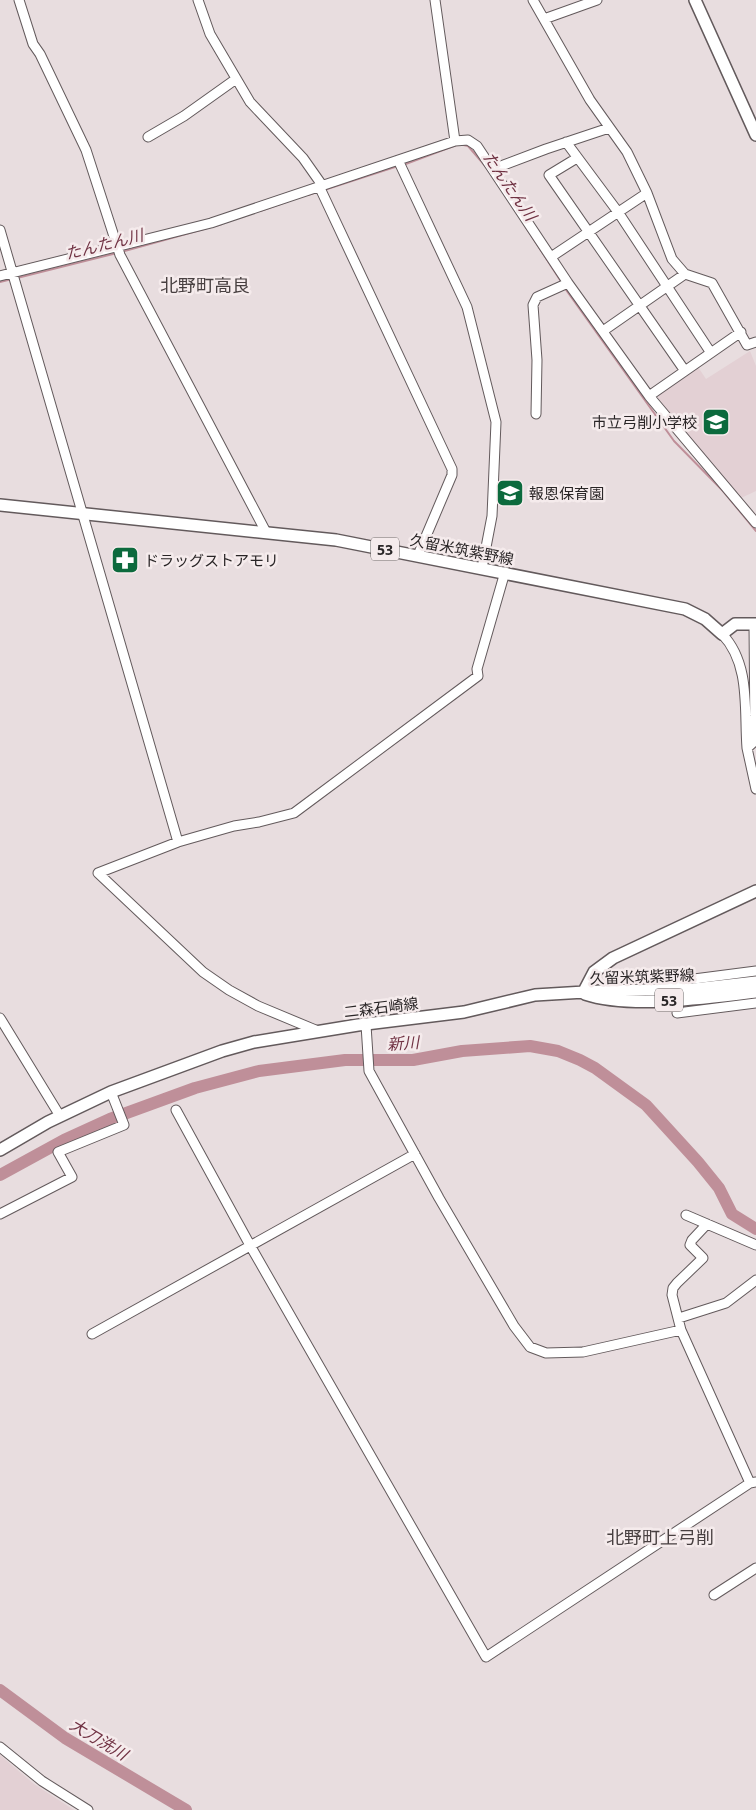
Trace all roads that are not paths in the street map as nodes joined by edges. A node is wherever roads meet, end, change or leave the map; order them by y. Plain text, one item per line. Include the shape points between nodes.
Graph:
1 (19, 0) edge
2 (198, 0) edge
3 (435, 0) edge
4 (534, 0) edge
5 (597, 0) edge
6 (695, 0) edge
7 (544, 20) junction
8 (236, 79) junction
9 (609, 128) junction
10 (756, 135) edge
11 (148, 137) dead end
12 (455, 141) junction
13 (566, 142) junction
14 (578, 158) junction
15 (398, 160) junction
16 (493, 169) junction
17 (320, 186) junction
18 (647, 193) junction
19 (618, 212) junction
20 (0, 230) edge
21 (590, 231) junction
22 (118, 251) junction
23 (551, 257) junction
24 (684, 274) junction
25 (0, 276) edge
26 (14, 277) junction
27 (568, 283) junction
28 (666, 285) junction
29 (640, 304) junction
30 (603, 331) junction
31 (741, 332) junction
32 (756, 342) edge
33 (711, 353) junction
34 (685, 371) junction
35 (649, 396) junction
36 (536, 414) dead end
37 (0, 505) edge
38 (83, 513) junction
39 (756, 523) edge
40 (266, 532) junction
41 (418, 556) junction
42 (482, 568) junction
43 (505, 572) junction
44 (755, 624) edge
45 (722, 634) junction
46 (747, 748) junction
47 (756, 789) edge
48 (178, 842) junction
49 (756, 891) edge
50 (756, 971) edge
51 (660, 980) dead end
52 (756, 982) edge
53 (756, 992) edge
54 (583, 993) junction
55 (756, 1002) edge
56 (677, 1013) dead end
57 (0, 1018) edge
58 (366, 1025) junction
59 (319, 1032) junction
60 (111, 1092) junction
61 (176, 1110) dead end
62 (60, 1116) junction
63 (0, 1150) edge
64 (415, 1154) junction
65 (0, 1214) edge
66 (686, 1215) dead end
67 (708, 1224) junction
68 (756, 1245) edge
69 (251, 1246) junction
70 (756, 1280) edge
71 (679, 1318) junction
72 (681, 1330) junction
73 (92, 1334) dead end
74 (753, 1482) edge
75 (756, 1568) edge
76 (714, 1595) dead end
77 (0, 1747) edge
78 (88, 1810) edge

1 - 22 street via 33,44 86,150
2 - 8 street via 204,20
3 - 12 street
4 - 7 street
5 - 7 street
6 - 10 main road
7 - 9 street
8 - 11 street
8 - 17 street via 250,102 303,158
9 - 13 street
9 - 18 street via 627,152
12 - 15 street
12 - 16 street via 473,143
13 - 14 street
13 - 16 street
14 - 19 street
14 - 21 street via 549,175
15 - 17 street
15 - 42 street via 466,307 496,422 492,516
16 - 23 street
17 - 22 street
17 - 41 street via 452,469
18 - 19 street
18 - 24 street via 672,259
19 - 21 street
19 - 28 street
20 - 26 street
21 - 23 street
21 - 29 street
22 - 26 street
22 - 40 street
23 - 27 street
24 - 28 street
24 - 31 street via 712,283
25 - 26 street
26 - 38 street
27 - 30 street
27 - 36 street via 537,297 533,304
28 - 29 street
28 - 33 street
29 - 30 street
29 - 34 street
30 - 35 street
31 - 32 street via 747,344
31 - 33 street
33 - 34 street
34 - 35 street
35 - 39 street
37 - 38 main road, 久留米筑紫野線 / 53
38 - 40 main road, 久留米筑紫野線 / 53
38 - 48 street
40 - 41 main road, 久留米筑紫野線 / 53 via 336,540
41 - 42 main road, 久留米筑紫野線 / 53
42 - 43 main road, 久留米筑紫野線 / 53
43 - 45 main road, 久留米筑紫野線 / 53 via 685,609 705,619
43 - 48 street via 477,669 478,676 294,813
44 - 45 main road via 735,624
44 - 46 street via 755,742
45 - 46 street via 731,645 744,682
46 - 47 street
48 - 59 street via 98,873 203,972 258,1006
49 - 54 main road via 613,958 594,972
50 - 51 street
52 - 54 main road, 久留米筑紫野線 / 53 via 694,989
53 - 54 main road, 久留米筑紫野線 / 53 via 684,1000 600,999
54 - 58 main road, 二森石崎線 via 535,995 464,1012
55 - 56 street
57 - 62 street
58 - 59 main road, 二森石崎線
58 - 64 street via 369,1071
59 - 60 main road, 二森石崎線 via 238,1046
60 - 62 main road, 二森石崎線
60 - 65 street via 124,1125 58,1152 72,1177
61 - 69 street
62 - 63 main road, 二森石崎線
64 - 69 street
64 - 72 street via 514,1326 530,1347 538,1352 583,1352
66 - 67 street
67 - 68 street
67 - 71 street via 690,1245 703,1258 673,1288
69 - 73 street
69 - 74 street via 486,1657
70 - 71 street via 726,1303
71 - 72 street
72 - 74 street
75 - 76 street
77 - 78 street via 42,1781

